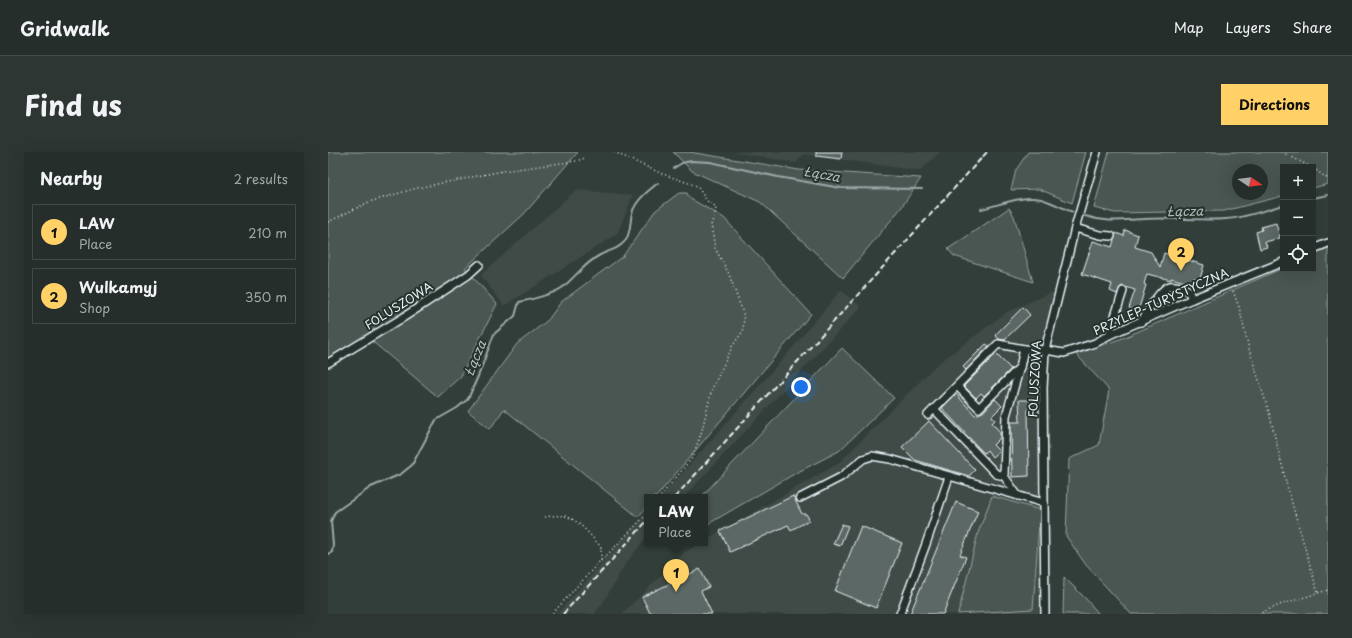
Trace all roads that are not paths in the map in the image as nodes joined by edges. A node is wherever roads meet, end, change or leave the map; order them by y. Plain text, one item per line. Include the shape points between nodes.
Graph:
1 (1097, 152) edge
2 (1075, 228) junction
3 (1111, 236) dead end
4 (1328, 243) edge
5 (1316, 248) edge
6 (1280, 263) edge
7 (479, 264) dead end
8 (1122, 290) dead end
9 (1192, 299) junction
10 (1141, 322) junction
11 (1109, 335) junction
12 (1024, 349) junction
13 (1045, 350) junction
14 (328, 363) edge
15 (1020, 367) junction
16 (957, 386) junction
17 (934, 409) junction
18 (928, 415) dead end
19 (1004, 476) junction
20 (949, 477) junction
21 (1018, 496) junction
22 (800, 498) dead end
23 (1044, 503) junction
24 (900, 614) edge
25 (1045, 614) edge

1 - 2 street, FOLUSZOWA
2 - 3 street
2 - 13 street, FOLUSZOWA
4 - 5 street
6 - 9 street, PRZYLEP-TURYSTYCZNA
7 - 14 street, FOLUSZOWA via 468,275 404,317
8 - 11 street
9 - 10 street, PRZYLEP-TURYSTYCZNA
9 - 10 street via 1188,290 1169,286 1163,289
10 - 11 street, PRZYLEP-TURYSTYCZNA
11 - 13 street, PRZYLEP-TURYSTYCZNA via 1095,343 1064,353
12 - 13 street, PRZYLEP-TURYSTYCZNA
12 - 15 street
12 - 16 street, PRZYLEP-TURYSTYCZNA via 998,344
13 - 23 street, FOLUSZOWA
15 - 16 street via 979,408
15 - 19 street via 1006,416
16 - 17 street
17 - 18 street
17 - 19 street via 996,474
19 - 21 street
20 - 21 street
20 - 22 street via 872,456 863,459 841,478
20 - 24 street
21 - 23 street
23 - 25 street, FOLUSZOWA

